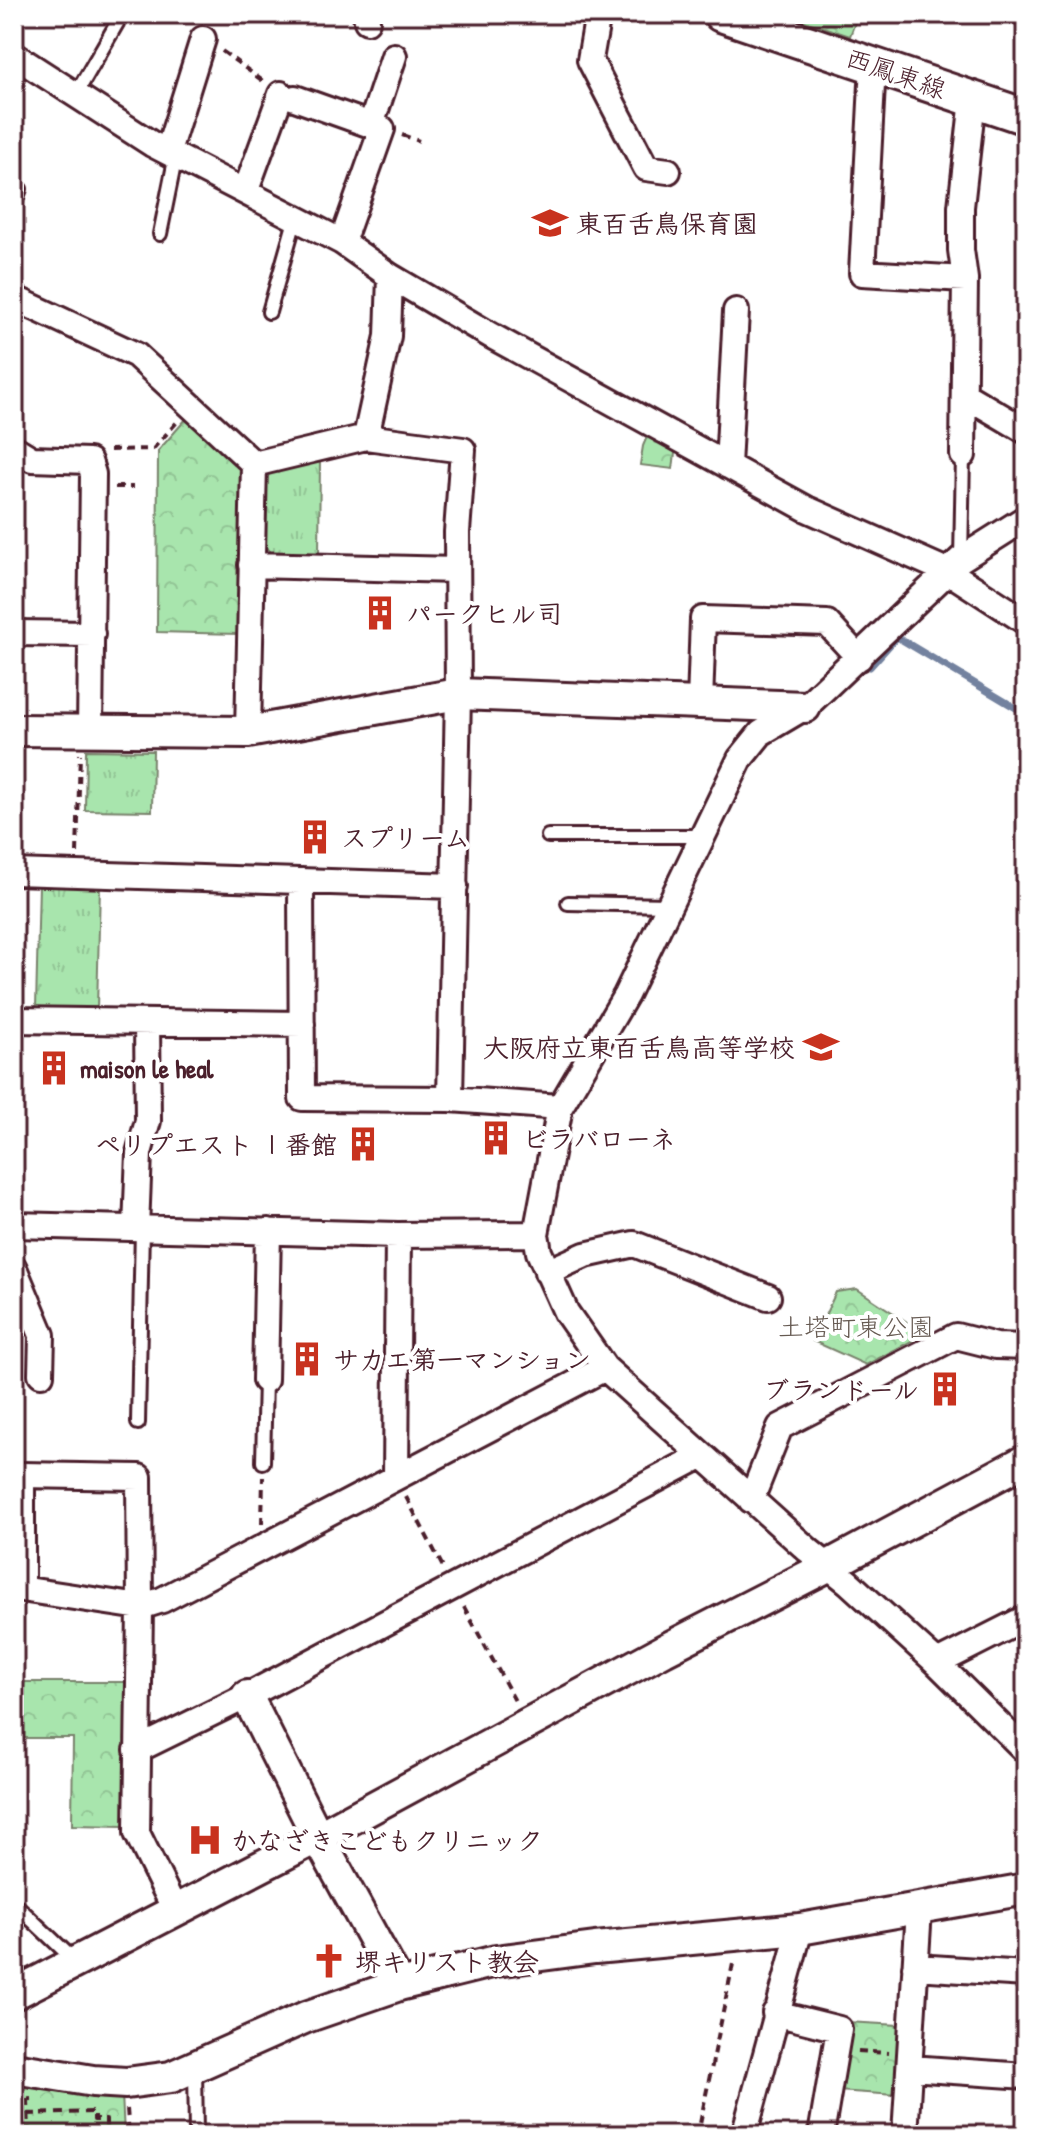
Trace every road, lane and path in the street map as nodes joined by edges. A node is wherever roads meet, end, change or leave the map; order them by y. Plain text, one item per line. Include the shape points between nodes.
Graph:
1 (598, 14) edge
2 (728, 15) edge
3 (120, 18) dead end
4 (203, 39) joint
5 (14, 55) edge
6 (394, 56) dead end
7 (873, 65) junction
8 (76, 94) junction
9 (288, 96) junction
10 (973, 99) junction
11 (1026, 117) edge
12 (371, 125) junction
13 (172, 153) junction
14 (668, 171) dead end
15 (20, 189) dead end
16 (246, 190) junction
17 (14, 205) edge
18 (296, 217) junction
19 (160, 234) dead end
20 (342, 242) junction
21 (390, 276) junction
22 (965, 279) junction
23 (14, 298) edge
24 (269, 312) dead end
25 (729, 325) dead end
26 (965, 395) junction
27 (192, 405) junction
28 (1026, 431) edge
29 (366, 437) junction
30 (14, 448) edge
31 (963, 455) joint
32 (89, 461) junction
33 (254, 464) junction
34 (728, 466) junction
35 (1026, 518) edge
36 (251, 565) junction
37 (955, 566) junction
38 (457, 570) junction
39 (1026, 622) edge
40 (14, 633) edge
41 (92, 634) junction
42 (859, 658) junction
43 (458, 694) junction
44 (700, 703) junction
45 (805, 707) junction
46 (14, 730) edge
47 (85, 732) junction
48 (248, 732) junction
49 (548, 836) dead end
50 (702, 836) junction
51 (14, 872) edge
52 (76, 874) junction
53 (301, 881) junction
54 (455, 886) junction
55 (568, 903) dead end
56 (669, 905) junction
57 (14, 1020) edge
58 (147, 1022) junction
59 (302, 1024) junction
60 (450, 1099) junction
61 (560, 1107) junction
62 (14, 1225) edge
63 (139, 1228) junction
64 (268, 1231) junction
65 (536, 1234) junction
66 (398, 1235) junction
67 (14, 1268) edge
68 (547, 1272) junction
69 (768, 1297) dead end
70 (1026, 1347) edge
71 (605, 1368) junction
72 (41, 1374) dead end
73 (265, 1380) joint
74 (138, 1423) dead end
75 (701, 1456) junction
76 (1026, 1460) edge
77 (263, 1462) joint
78 (396, 1477) junction
79 (751, 1500) junction
80 (262, 1548) junction
81 (828, 1566) junction
82 (18, 1588) edge
83 (140, 1607) junction
84 (1026, 1618) edge
85 (937, 1663) junction
86 (247, 1696) junction
87 (137, 1750) junction
88 (1026, 1751) edge
89 (318, 1837) junction
90 (1026, 1889) edge
91 (14, 1903) edge
92 (919, 1909) junction
93 (175, 1910) junction
94 (800, 1929) junction
95 (740, 1936) junction
96 (76, 1962) junction
97 (915, 1967) junction
98 (1026, 1974) edge
99 (399, 1985) junction
100 (14, 1994) edge
101 (775, 2013) junction
102 (836, 2049) junction
103 (910, 2061) junction
104 (14, 2068) edge
105 (1026, 2076) edge
106 (192, 2079) junction
107 (28, 2099) dead end
108 (28, 2114) junction
109 (29, 2135) edge
110 (106, 2135) edge
111 (196, 2135) edge
112 (695, 2135) edge
113 (744, 2135) edge
114 (821, 2135) edge
115 (905, 2135) edge

1 - 14 street via 590,60 646,168
2 - 7 main road, 西鳳東線
3 - 8 lane
4 - 9 path
4 - 13 street
5 - 8 street
6 - 12 street
7 - 10 main road, 西鳳東線
7 - 22 street via 862,273
8 - 13 street
9 - 12 street
9 - 16 street
10 - 11 main road, 西鳳東線
10 - 22 street via 961,207
12 - 20 street via 382,129
13 - 16 street
13 - 19 lane
15 - 17 lane
16 - 18 street
18 - 20 street
18 - 24 lane
20 - 21 street
21 - 29 street via 388,336
21 - 34 street
22 - 26 street
23 - 27 street via 136,355
25 - 34 street
26 - 28 street
26 - 31 street
27 - 32 path via 153,449 101,450
27 - 33 street
29 - 33 street
29 - 38 street via 463,450
30 - 32 street via 32,459
31 - 37 lane
32 - 41 street
33 - 36 street
34 - 37 street via 807,509
35 - 37 street
36 - 38 street
36 - 48 street
37 - 39 street
37 - 42 street
38 - 43 street
40 - 41 street
41 - 47 street
42 - 44 street via 827,623 703,619
42 - 45 street
43 - 44 street
43 - 48 street
43 - 54 street
44 - 45 street
45 - 50 street via 761,733 740,759
46 - 47 street
47 - 48 street
47 - 52 path
49 - 50 lane
50 - 56 street
51 - 52 street
52 - 53 street
53 - 54 street
53 - 59 street
54 - 60 street
55 - 56 lane
56 - 61 street via 626,995
57 - 58 street
58 - 59 street
58 - 63 street via 148,1121 139,1153
59 - 60 street via 302,1098
60 - 61 street
61 - 65 street
62 - 63 street
63 - 64 street
63 - 74 lane
64 - 66 street
64 - 73 street
65 - 66 street
65 - 68 street
66 - 78 street
67 - 72 street via 42,1335
68 - 69 street via 585,1255 634,1244
68 - 71 street via 566,1312
70 - 79 street via 956,1336 780,1427
71 - 75 street
71 - 78 street
73 - 77 lane
75 - 79 street
75 - 86 street
76 - 81 street
77 - 80 path
78 - 80 street
79 - 81 street
80 - 83 street
81 - 85 street
81 - 89 street
82 - 83 street
82 - 83 street via 22,1475 139,1477
83 - 87 street
84 - 85 street
85 - 88 street
86 - 87 street
86 - 89 street
87 - 93 street via 137,1833
89 - 93 street
89 - 99 street
90 - 92 street
91 - 96 lane
92 - 94 street
92 - 97 street
93 - 96 street
94 - 95 street
94 - 101 street
95 - 99 street via 496,1961
95 - 112 path
96 - 100 street
97 - 98 street
97 - 103 street
99 - 106 street via 306,2017
101 - 102 street via 839,2029
101 - 113 street
102 - 103 path
102 - 114 street
103 - 105 street
103 - 115 street
104 - 106 street via 126,2083
106 - 111 lane
107 - 108 path
108 - 109 path
108 - 110 path via 94,2112 94,2120 106,2120

